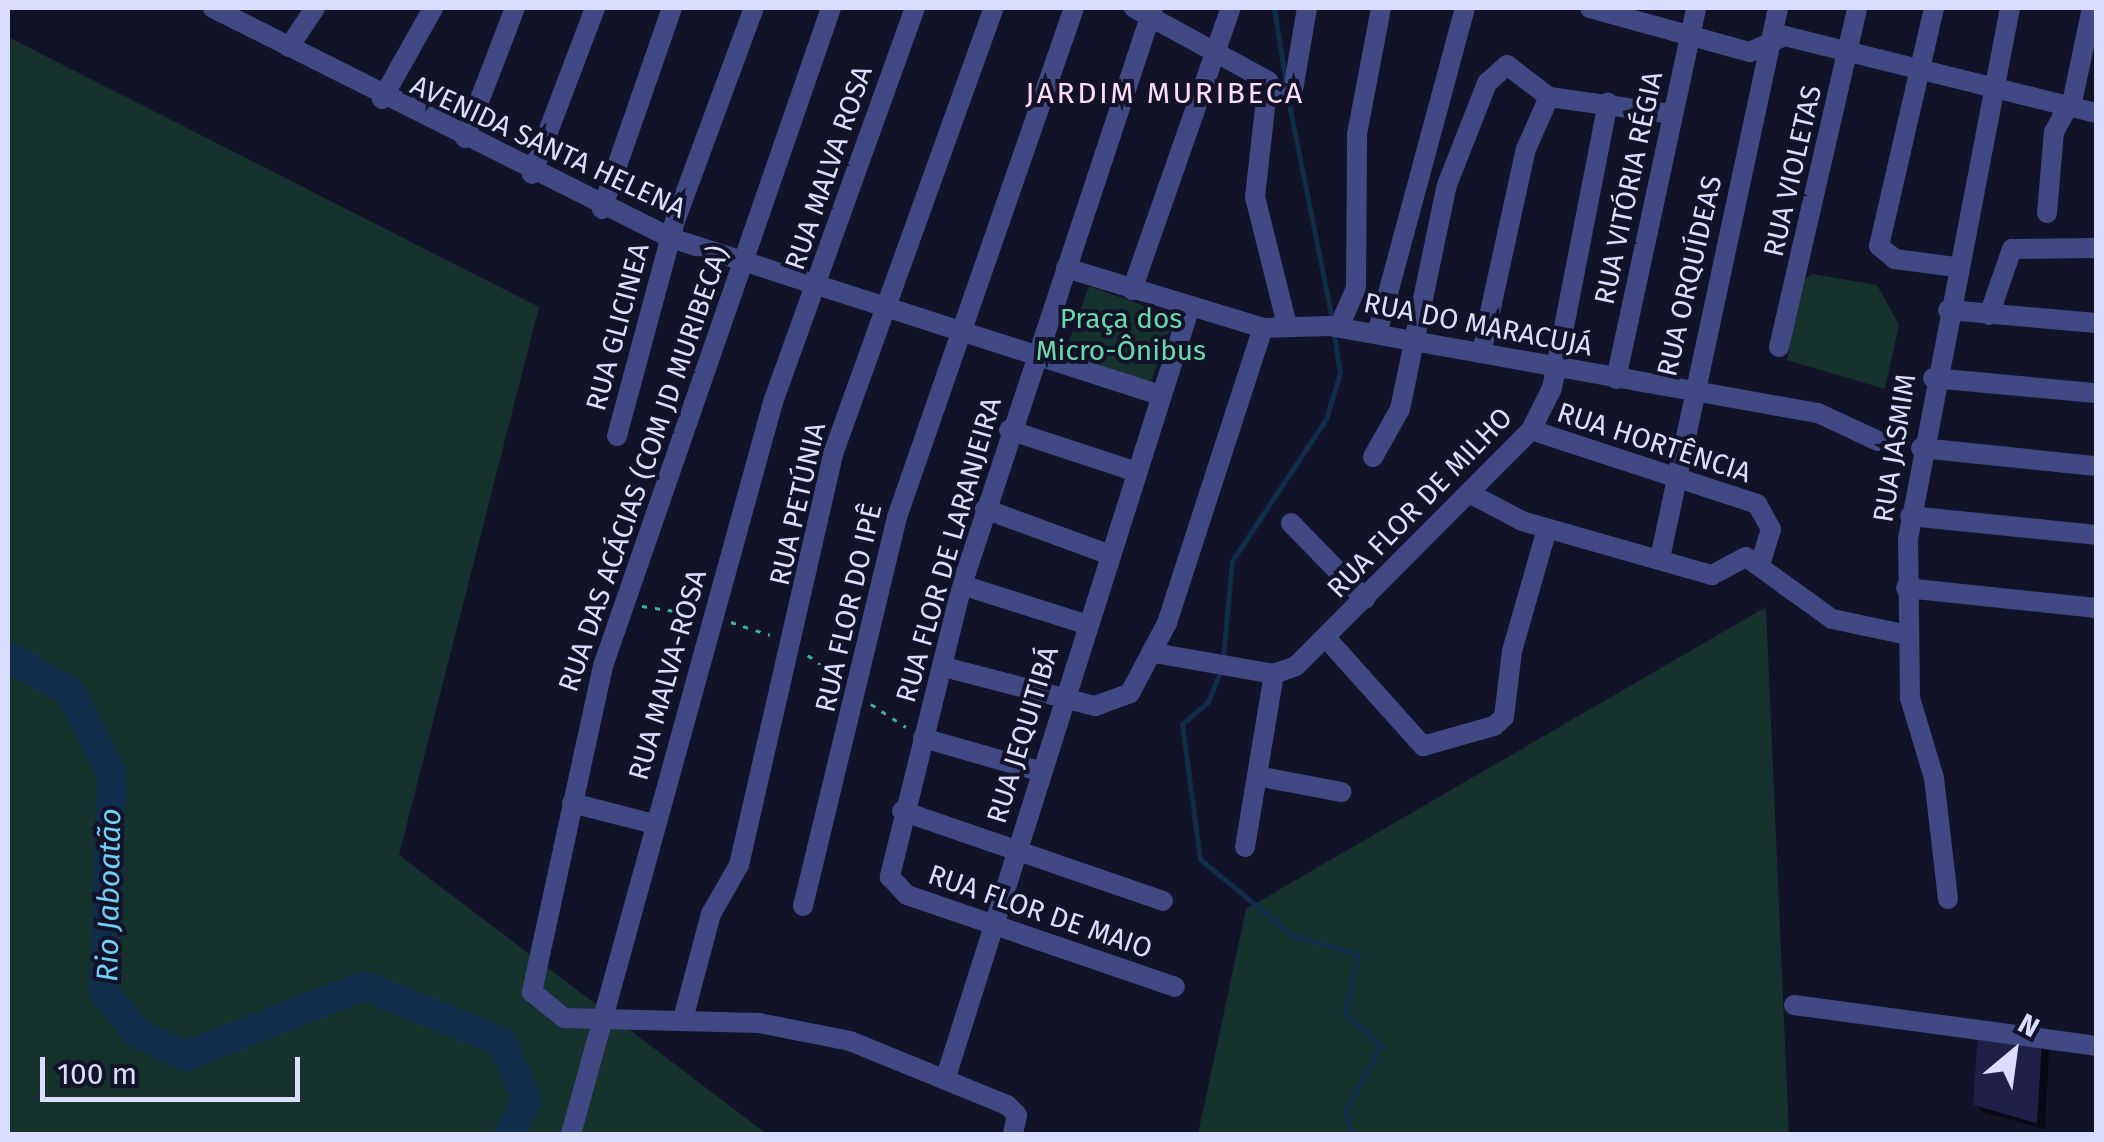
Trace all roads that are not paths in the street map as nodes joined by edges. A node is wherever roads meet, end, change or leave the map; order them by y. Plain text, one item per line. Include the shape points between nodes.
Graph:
1 (315, 8) edge
2 (433, 8) edge
3 (515, 8) edge
4 (595, 8) edge
5 (672, 8) edge
6 (754, 8) edge
7 (831, 8) edge
8 (914, 8) edge
9 (994, 8) edge
10 (1074, 8) edge
11 (1231, 8) edge
12 (1307, 8) edge
13 (1382, 8) edge
14 (1465, 8) edge
15 (1590, 8) edge
16 (1696, 8) edge
17 (1778, 8) edge
18 (1857, 8) edge
19 (1934, 8) edge
20 (2010, 8) edge
21 (2092, 8) edge
22 (225, 10) edge
23 (1146, 10) edge
24 (1618, 13) edge
25 (1772, 36) junction
26 (1690, 38) junction
27 (1218, 46) junction
28 (289, 47) junction
29 (1848, 50) junction
30 (1922, 68) junction
31 (1992, 88) junction
32 (1272, 97) junction
33 (1549, 97) junction
34 (382, 100) junction
35 (1608, 102) junction
36 (2069, 106) junction
37 (2096, 113) edge
38 (1672, 114) junction
39 (466, 138) junction
40 (532, 174) junction
41 (602, 209) junction
42 (2047, 213) dead end
43 (671, 238) junction
44 (2096, 248) edge
45 (745, 260) junction
46 (1066, 268) junction
47 (1956, 268) junction
48 (820, 280) junction
49 (1132, 290) junction
50 (894, 304) junction
51 (1188, 310) junction
52 (1948, 310) junction
53 (1988, 315) junction
54 (2096, 324) edge
55 (1287, 325) junction
56 (1334, 327) junction
57 (963, 328) junction
58 (1263, 328) junction
59 (1377, 334) junction
60 (1414, 340) junction
61 (791, 346) joint
62 (1779, 347) dead end
63 (1481, 352) junction
64 (1040, 353) junction
65 (1554, 367) junction
66 (1932, 378) junction
67 (1616, 379) junction
68 (2096, 393) edge
69 (1160, 395) junction
70 (1691, 397) junction
71 (1009, 430) junction
72 (1530, 430) junction
73 (617, 436) dead end
74 (1878, 440) dead end
75 (1921, 448) junction
76 (1373, 457) dead end
77 (2096, 466) edge
78 (1134, 471) junction
79 (1678, 479) junction
80 (1469, 493) junction
81 (985, 509) junction
82 (1910, 516) junction
83 (1291, 523) dead end
84 (1546, 529) junction
85 (2096, 535) edge
86 (1108, 554) junction
87 (1660, 558) junction
88 (1760, 562) junction
89 (962, 585) junction
90 (1906, 588) junction
91 (1365, 599) junction
92 (2096, 608) edge
93 (1084, 624) junction
94 (1903, 634) junction
95 (1328, 639) junction
96 (1154, 653) junction
97 (944, 668) junction
98 (1274, 674) junction
99 (1060, 700) junction
100 (923, 738) junction
101 (1039, 771) junction
102 (1257, 776) junction
103 (1342, 792) dead end
104 (572, 803) junction
105 (902, 812) junction
106 (654, 824) junction
107 (1245, 847) dead end
108 (1016, 853) junction
109 (892, 884) joint
110 (1948, 899) dead end
111 (1164, 901) dead end
112 (803, 906) dead end
113 (993, 927) junction
114 (1174, 987) dead end
115 (1794, 1005) dead end
116 (683, 1019) junction
117 (604, 1020) junction
118 (2096, 1046) edge
119 (945, 1080) junction
120 (572, 1134) edge
121 (1012, 1134) edge

1 - 28 street
2 - 34 street
3 - 39 street
4 - 40 street
5 - 41 street
6 - 43 street, RUA GLICINEA
7 - 45 street, RUA DAS ACÁCIAS (COM JD MURIBECA)
8 - 48 street, RUA MALVA ROSA
9 - 50 street, RUA PETÚNIA
10 - 57 street, RUA FLOR DO IPÊ
11 - 27 street
12 - 32 street via 1293,90
13 - 56 street via 1357,134 1356,288
14 - 59 street
15 - 24 street
16 - 26 street, RUA VITÓRIA RÉGIA
17 - 25 street, RUA ORQUÍDEAS
18 - 29 street, RUA VIOLETAS
19 - 30 street
20 - 31 street, RUA JASMIM
21 - 36 street
22 - 28 street, AVENIDA SANTA HELENA
23 - 27 street
23 - 46 street, RUA FLOR DE LARANJEIRA
24 - 26 street
25 - 26 street via 1750,52
25 - 29 street
25 - 70 street, RUA ORQUÍDEAS
26 - 38 street, RUA VITÓRIA RÉGIA
27 - 32 street via 1268,81
27 - 49 street
28 - 34 street, AVENIDA SANTA HELENA
29 - 30 street
29 - 62 street, RUA VIOLETAS
30 - 31 street
30 - 47 street via 1879,246 1894,258
31 - 36 street
31 - 47 street, RUA JASMIM
32 - 55 street via 1255,197
33 - 35 street
33 - 60 street via 1507,66 1488,82 1447,185
33 - 63 street via 1526,149
34 - 39 street, AVENIDA SANTA HELENA
35 - 38 street
35 - 65 street, RUA FLOR DE MILHO
36 - 37 street
36 - 42 street via 2054,132
38 - 67 street, RUA VITÓRIA RÉGIA
39 - 40 street, AVENIDA SANTA HELENA
40 - 41 street, AVENIDA SANTA HELENA
41 - 43 street, AVENIDA SANTA HELENA
43 - 45 street, AVENIDA SANTA HELENA
43 - 73 street, RUA GLICINEA
44 - 53 street via 2012,249
45 - 48 street, AVENIDA SANTA HELENA
45 - 104 street, RUA DAS ACÁCIAS (COM JD MURIBECA) via 602,666
46 - 49 street, RUA DO MARACUJÁ
46 - 64 street, RUA FLOR DE LARANJEIRA
47 - 52 street, RUA JASMIM
48 - 50 street, AVENIDA SANTA HELENA
48 - 61 street, RUA MALVA ROSA
49 - 51 street, RUA DO MARACUJÁ
50 - 57 street, AVENIDA SANTA HELENA
50 - 116 street, RUA PETÚNIA via 833,454 739,865 712,909
51 - 58 street, RUA DO MARACUJÁ
51 - 69 street, RUA JEQUITIBÁ
52 - 53 street
52 - 66 street, RUA JASMIM
53 - 54 street
55 - 56 street, RUA DO MARACUJÁ
55 - 58 street, RUA DO MARACUJÁ
56 - 59 street, RUA DO MARACUJÁ
57 - 64 street, AVENIDA SANTA HELENA
57 - 112 street, RUA FLOR DO IPÊ via 898,517
58 - 96 street
59 - 60 street, RUA DO MARACUJÁ
60 - 63 street, RUA DO MARACUJÁ
60 - 76 street via 1400,409
61 - 106 street, RUA MALVA-ROSA
63 - 65 street, RUA DO MARACUJÁ
64 - 69 street, AVENIDA SANTA HELENA
64 - 71 street, RUA FLOR DE LARANJEIRA
65 - 67 street, RUA DO MARACUJÁ
65 - 72 street, RUA FLOR DE MILHO
66 - 68 street
66 - 75 street, RUA JASMIM
67 - 70 street, RUA DO MARACUJÁ
69 - 78 street, RUA JEQUITIBÁ
70 - 74 street, RUA DO MARACUJÁ via 1818,414
70 - 79 street, RUA ORQUÍDEAS
71 - 78 street
71 - 81 street, RUA FLOR DE LARANJEIRA
72 - 79 street, RUA HORTÊNCIA
72 - 80 street, RUA FLOR DE MILHO
75 - 77 street
75 - 82 street, RUA JASMIM
78 - 86 street, RUA JEQUITIBÁ
79 - 87 street, RUA ORQUÍDEAS
79 - 88 street, RUA HORTÊNCIA via 1768,514
80 - 84 street
80 - 91 street, RUA FLOR DE MILHO
81 - 86 street
81 - 89 street, RUA FLOR DE LARANJEIRA
82 - 85 street
82 - 90 street, RUA JASMIM
83 - 91 street, RUA FLOR DE MILHO
84 - 87 street
84 - 95 street via 1512,651 1504,717 1418,743
86 - 93 street, RUA JEQUITIBÁ
87 - 88 street via 1712,575 1736,557
88 - 94 street via 1832,618
89 - 93 street
89 - 97 street, RUA FLOR DE LARANJEIRA
90 - 92 street
90 - 94 street, RUA JASMIM
91 - 95 street, RUA FLOR DE MILHO
93 - 99 street, RUA JEQUITIBÁ
94 - 110 street, RUA JASMIM
95 - 98 street, RUA FLOR DE MILHO
96 - 98 street
96 - 99 street via 1112,704
97 - 99 street
97 - 100 street, RUA FLOR DE LARANJEIRA
98 - 102 street
99 - 101 street, RUA JEQUITIBÁ
100 - 101 street
100 - 105 street, RUA FLOR DE LARANJEIRA
101 - 108 street, RUA JEQUITIBÁ
102 - 103 street
102 - 107 street
104 - 106 street
104 - 117 street, RUA DAS ACÁCIAS (COM JD MURIBECA) via 532,992 550,1013
105 - 108 street
105 - 109 street, RUA FLOR DE LARANJEIRA
106 - 117 street, RUA MALVA-ROSA
108 - 111 street
108 - 113 street, RUA JEQUITIBÁ
109 - 113 street, RUA FLOR DE MAIO
113 - 114 street, RUA FLOR DE MAIO
113 - 119 street, RUA JEQUITIBÁ
115 - 118 street
116 - 117 street
116 - 119 street via 815,1032
117 - 120 street, RUA MALVA-ROSA
119 - 121 street via 1013,1109

